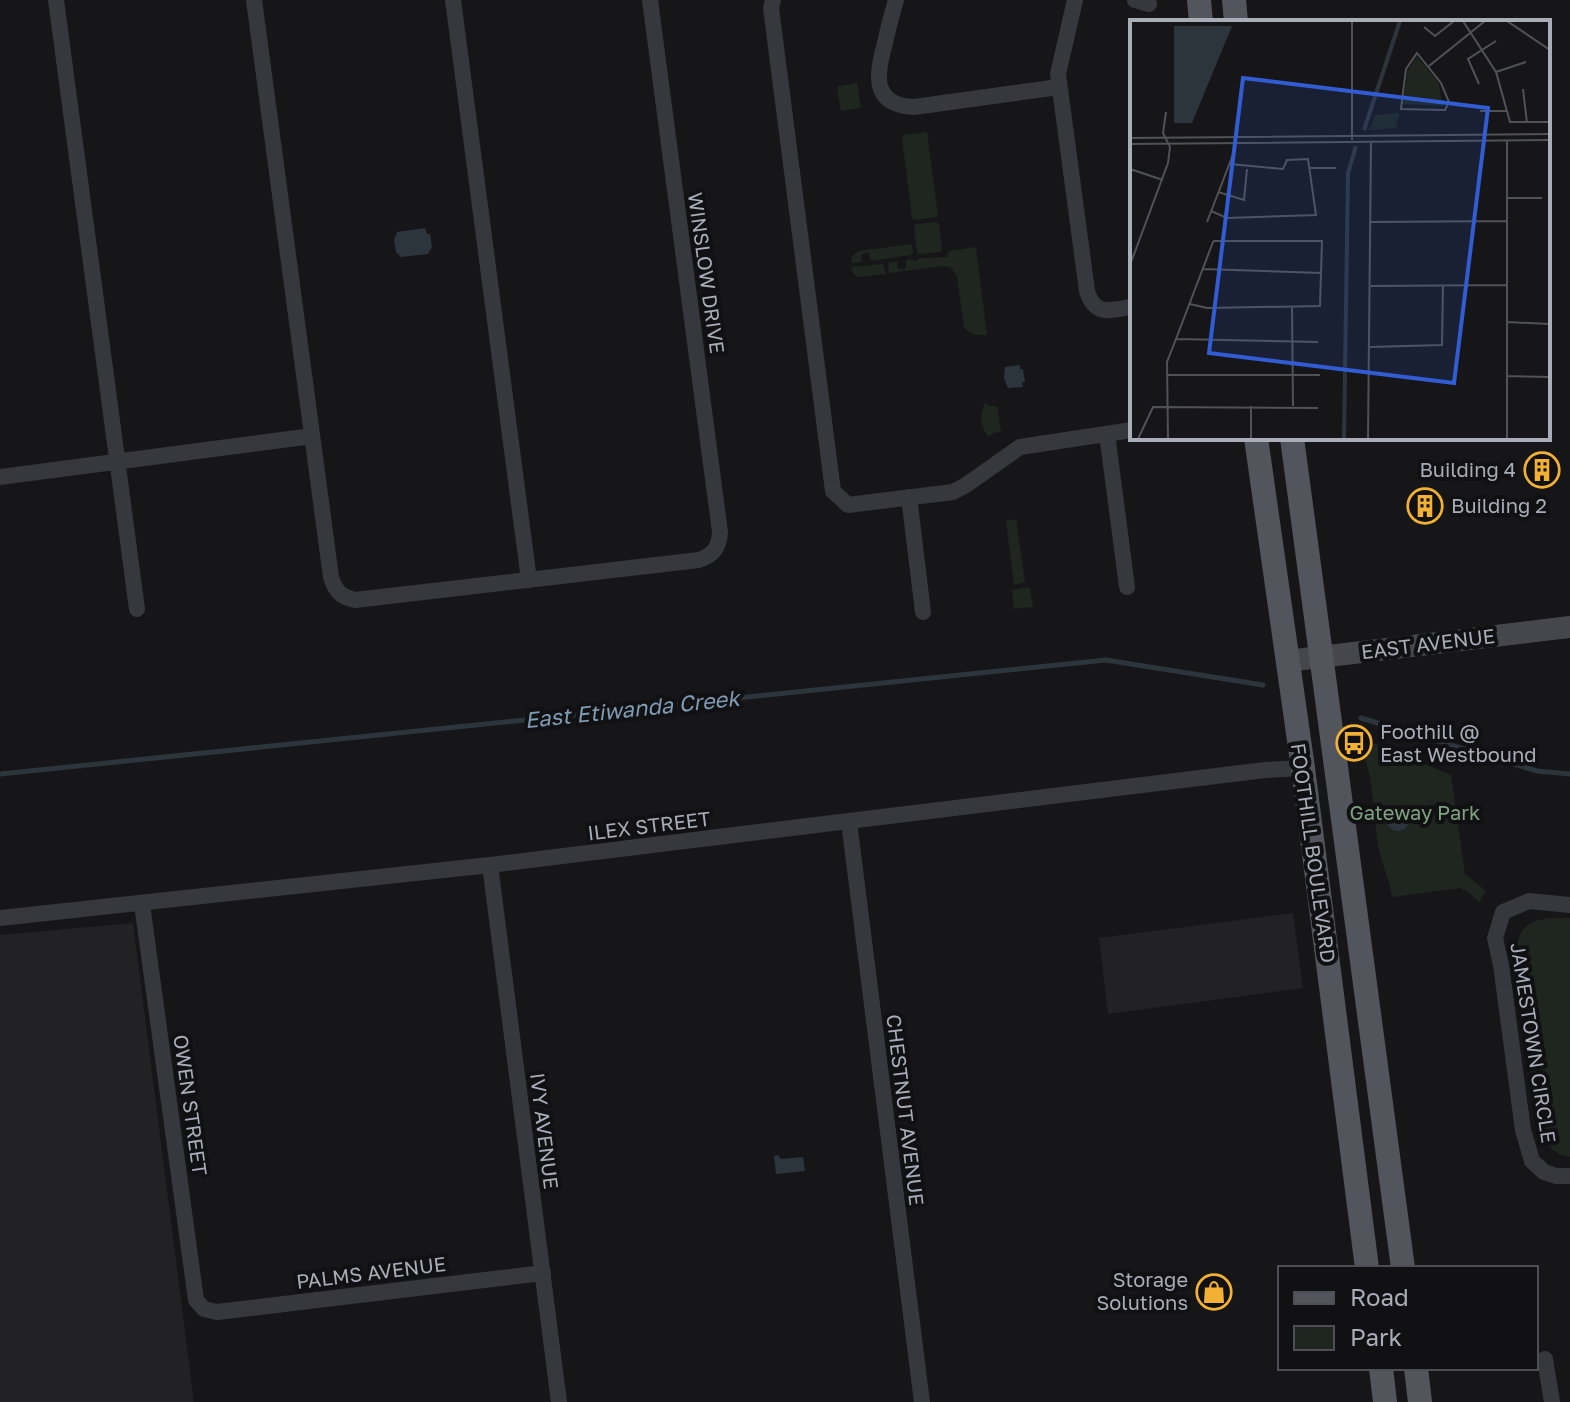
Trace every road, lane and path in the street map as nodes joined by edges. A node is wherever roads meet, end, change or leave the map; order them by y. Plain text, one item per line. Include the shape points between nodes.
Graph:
1 (56, 0) edge
2 (254, 0) edge
3 (453, 0) edge
4 (650, 0) edge
5 (773, 0) edge
6 (896, 0) edge
7 (1075, 0) edge
8 (1199, 0) edge
9 (1234, 0) edge
10 (1201, 20) edge
11 (1236, 20) edge
12 (1059, 87) junction
13 (1130, 307) edge
14 (1130, 430) edge
15 (1107, 434) junction
16 (312, 436) junction
17 (1256, 440) edge
18 (1292, 440) edge
19 (117, 461) junction
20 (0, 477) edge
21 (909, 497) junction
22 (529, 580) junction
23 (1127, 587) dead end
24 (137, 609) dead end
25 (923, 612) dead end
26 (1570, 627) edge
27 (1321, 656) junction
28 (1287, 661) junction
29 (1303, 768) junction
30 (849, 822) junction
31 (490, 865) junction
32 (142, 904) junction
33 (1570, 905) edge
34 (0, 918) edge
35 (1570, 1176) edge
36 (1367, 1266) edge
37 (1403, 1266) edge
38 (543, 1273) junction
39 (204, 1309) joint
40 (1545, 1359) dead end
41 (1381, 1370) edge
42 (1416, 1370) edge
43 (559, 1402) edge
44 (922, 1402) edge
45 (1385, 1402) edge
46 (1420, 1402) edge
47 (1552, 1402) edge

1 - 19 street
2 - 16 street
3 - 22 street
4 - 22 street, WINSLOW DRIVE via 720,542 699,560
5 - 21 street via 833,491 848,505
6 - 12 street via 878,80 894,104 914,107
7 - 12 street
8 - 10 main road
9 - 11 main road
12 - 13 street via 1090,302 1106,311
14 - 15 street
15 - 21 street via 1020,447 953,492
15 - 23 street
16 - 19 street
16 - 22 street via 331,577 346,598
17 - 28 main road, FOOTHILL BOULEVARD
18 - 27 main road, FOOTHILL BOULEVARD
19 - 20 street
19 - 24 street
21 - 25 street
26 - 27 main road, EAST AVENUE
27 - 28 main road, EAST AVENUE
27 - 37 main road, FOOTHILL BOULEVARD
28 - 29 main road, FOOTHILL BOULEVARD
29 - 30 street, ILEX STREET
29 - 36 main road, FOOTHILL BOULEVARD
30 - 31 street, ILEX STREET
30 - 44 street, CHESTNUT AVENUE
31 - 32 street, ILEX STREET
31 - 38 street, IVY AVENUE
32 - 34 street, ILEX STREET
32 - 39 street, OWEN STREET via 196,1300
33 - 35 street, JAMESTOWN CIRCLE via 1529,901 1503,912 1495,938 1532,1161 1544,1172
38 - 39 street, PALMS AVENUE via 217,1312
38 - 43 street, IVY AVENUE
40 - 47 street
41 - 45 main road
42 - 46 main road

